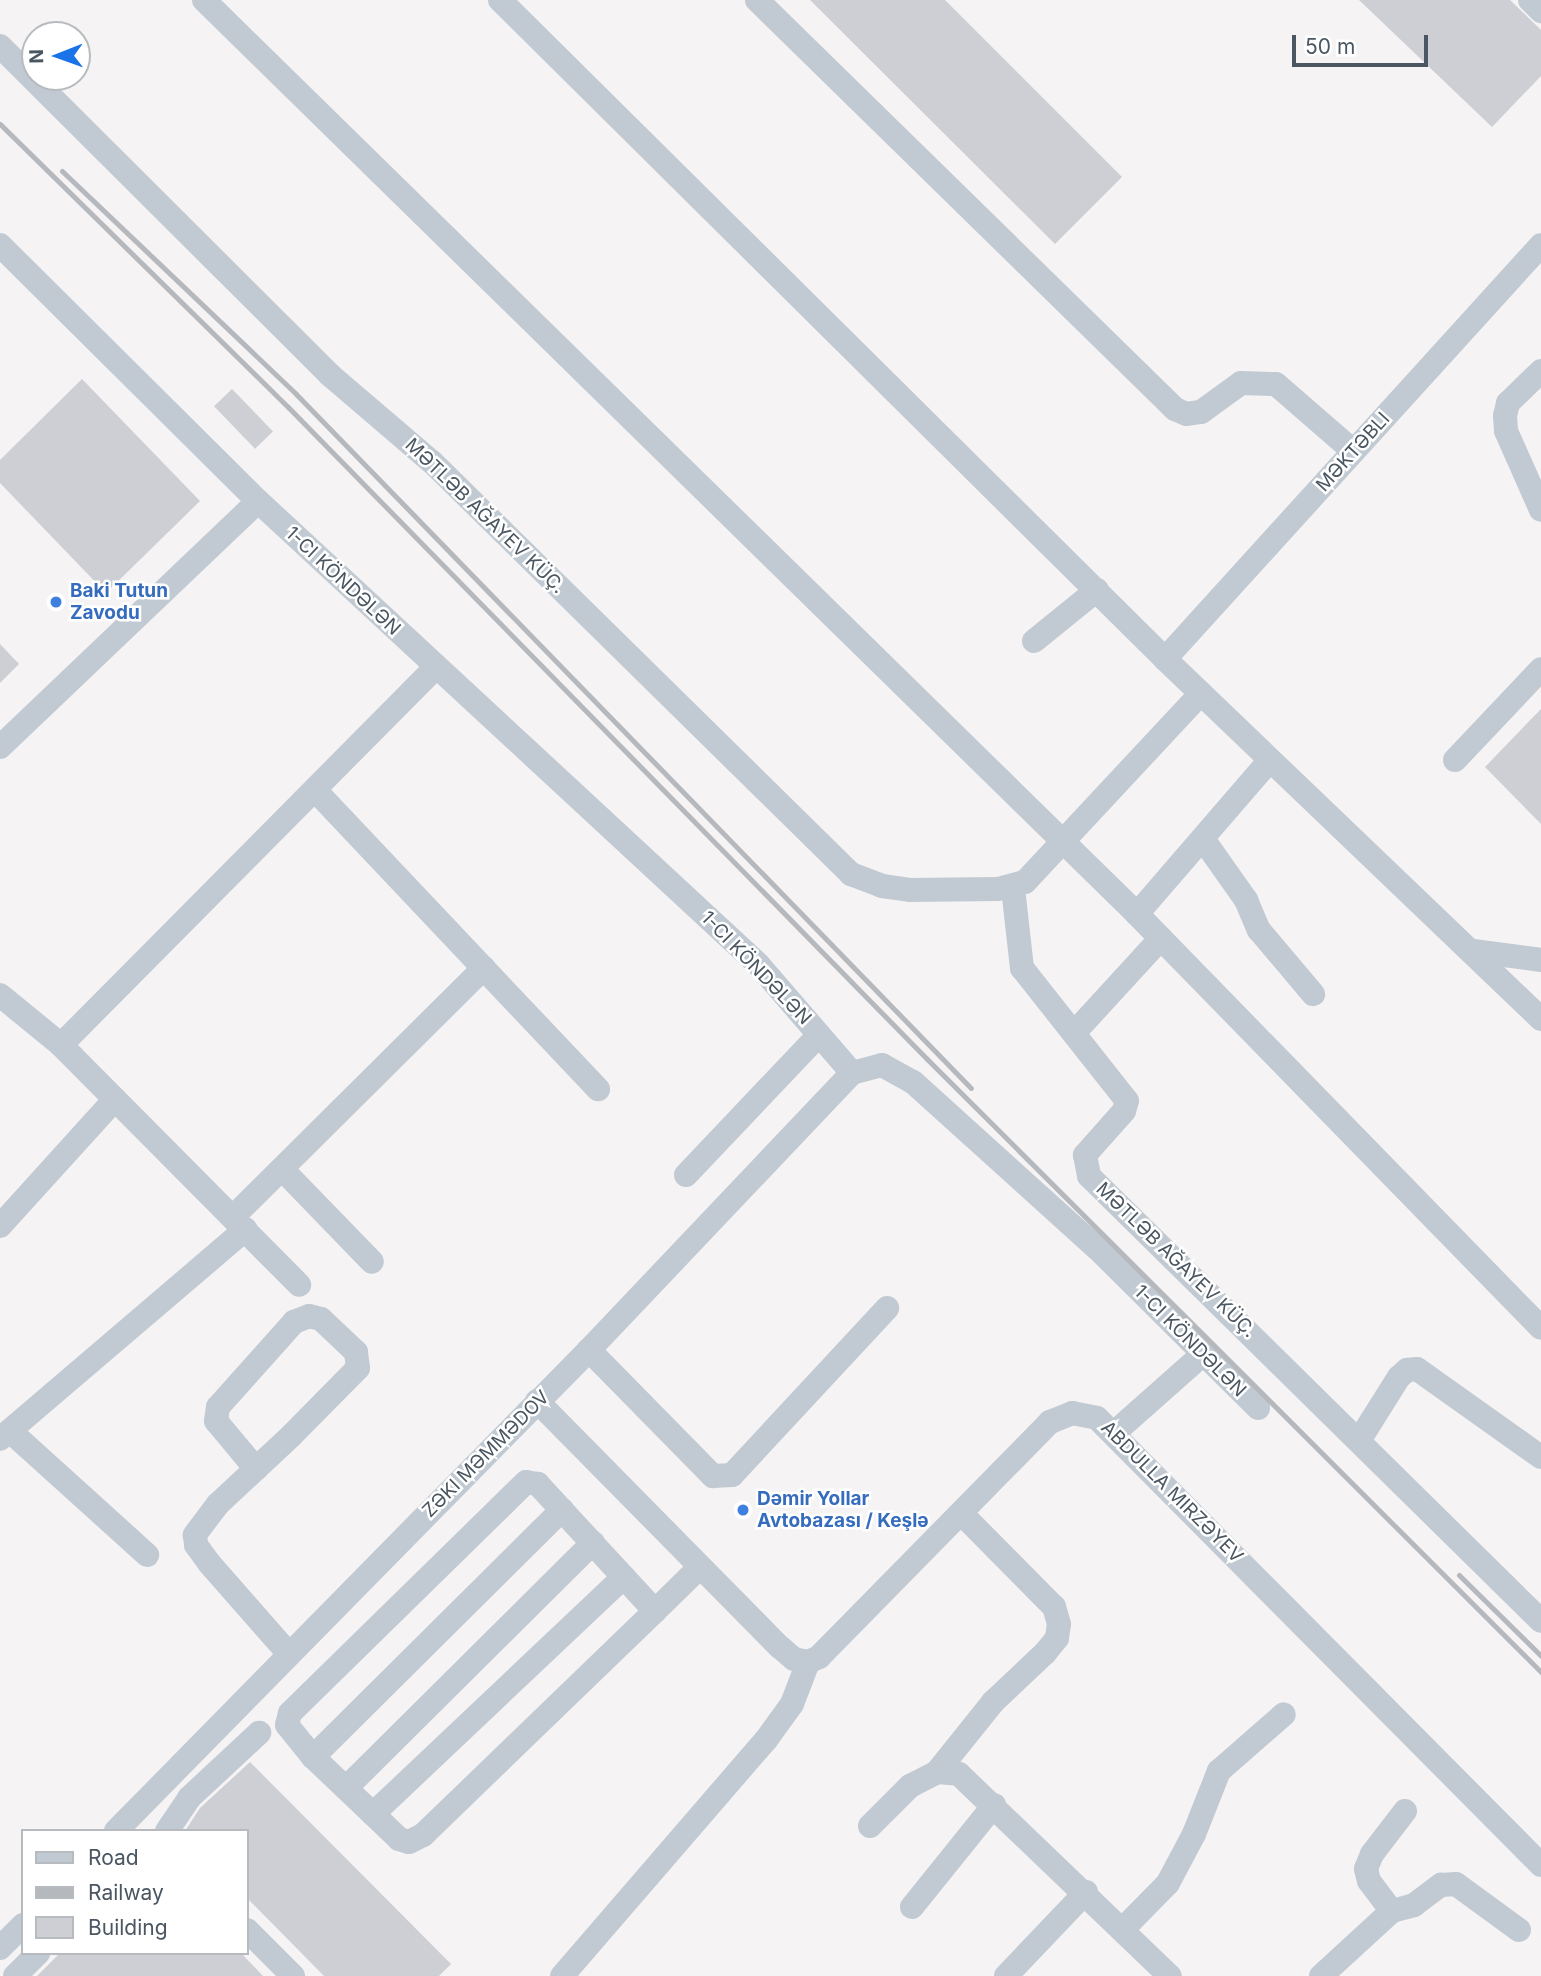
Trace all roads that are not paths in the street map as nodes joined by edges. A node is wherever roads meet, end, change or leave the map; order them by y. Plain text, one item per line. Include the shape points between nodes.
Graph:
1 (204, 0) edge
2 (500, 0) edge
3 (757, 0) edge
4 (1530, 0) edge
5 (1541, 11) edge
6 (0, 46) edge
7 (0, 244) edge
8 (1541, 245) edge
9 (1541, 372) edge
10 (1353, 452) junction
11 (258, 500) junction
12 (1541, 510) edge
13 (1097, 590) junction
14 (1034, 642) dead end
15 (1165, 659) junction
16 (435, 668) junction
17 (1541, 669) edge
18 (1201, 693) junction
19 (0, 747) edge
20 (1270, 760) junction
21 (1455, 760) dead end
22 (316, 790) junction
23 (1203, 839) junction
24 (1062, 843) junction
25 (1013, 888) junction
26 (1137, 914) junction
27 (1161, 938) junction
28 (1473, 951) junction
29 (1541, 960) edge
30 (484, 968) junction
31 (0, 995) edge
32 (1313, 995) dead end
33 (1541, 1019) edge
34 (1075, 1032) junction
35 (819, 1035) junction
36 (61, 1045) junction
37 (852, 1073) junction
38 (598, 1089) dead end
39 (115, 1099) junction
40 (282, 1169) junction
41 (686, 1175) dead end
42 (240, 1223) junction
43 (0, 1226) edge
44 (372, 1262) dead end
45 (299, 1285) dead end
46 (887, 1308) dead end
47 (1541, 1328) edge
48 (589, 1350) junction
49 (1202, 1354) junction
50 (537, 1401) junction
51 (1258, 1408) dead end
52 (1114, 1433) junction
53 (5, 1435) edge
54 (1360, 1439) junction
55 (1541, 1457) edge
56 (256, 1469) junction
57 (562, 1510) junction
58 (961, 1513) junction
59 (593, 1543) junction
60 (147, 1555) dead end
61 (700, 1567) junction
62 (624, 1577) junction
63 (655, 1611) junction
64 (1541, 1621) edge
65 (289, 1654) junction
66 (808, 1662) junction
67 (1284, 1714) dead end
68 (259, 1733) dead end
69 (313, 1757) junction
70 (937, 1772) junction
71 (346, 1788) junction
72 (994, 1805) junction
73 (1405, 1811) dead end
74 (373, 1814) junction
75 (870, 1826) dead end
76 (118, 1829) edge
77 (168, 1829) edge
78 (1531, 1849) edge
79 (1541, 1865) edge
80 (1086, 1892) junction
81 (912, 1907) dead end
82 (1392, 1911) junction
83 (21, 1927) edge
84 (1123, 1929) junction
85 (1520, 1930) dead end
86 (248, 1931) edge
87 (0, 1948) edge
88 (36, 1955) edge
89 (16, 1976) edge
90 (293, 1976) edge
91 (562, 1976) edge
92 (1006, 1976) edge
93 (1170, 1976) edge
94 (1321, 1976) edge

1 - 24 street
2 - 13 street
3 - 10 street via 1175,409 1186,414 1201,412 1241,383 1276,384
4 - 5 street
6 - 25 street, MƏTLƏB AĞAYEV KÜÇ. via 330,375 432,462 851,874 882,886 911,890
7 - 11 street, 1-CI KÖNDƏLƏN
8 - 10 street, MƏKTƏBLI
9 - 12 street via 1508,403 1505,416 1506,431
10 - 15 street, MƏKTƏBLI
11 - 16 street, 1-CI KÖNDƏLƏN
11 - 19 street
13 - 14 street
13 - 15 street
15 - 18 street
16 - 22 street
16 - 35 street, 1-CI KÖNDƏLƏN via 758,964
17 - 21 street
18 - 20 street
18 - 24 street
20 - 23 street
20 - 28 street
22 - 30 street
22 - 36 street
23 - 26 street
23 - 32 street via 1246,900 1259,930
24 - 25 street via 1036,873
24 - 26 street
25 - 34 street, MƏTLƏB AĞAYEV KÜÇ. via 1022,968
26 - 27 street
27 - 34 street
27 - 47 street
28 - 29 street
28 - 33 street
30 - 38 street
30 - 40 street
31 - 36 street
34 - 54 street, MƏTLƏB AĞAYEV KÜÇ. via 1126,1101 1124,1111 1085,1156 1089,1176
35 - 37 street, 1-CI KÖNDƏLƏN
35 - 41 street
36 - 39 street
37 - 48 street, ZƏKI MƏMMƏDOV
37 - 49 street, 1-CI KÖNDƏLƏN via 882,1065 913,1082 1097,1248
39 - 42 street
39 - 43 street
40 - 42 street
40 - 44 street
42 - 45 street
42 - 53 street
46 - 48 street via 732,1475 713,1476
48 - 50 street, ZƏKI MƏMMƏDOV
49 - 51 street, 1-CI KÖNDƏLƏN
49 - 52 street
50 - 61 street
50 - 65 street, ZƏKI MƏMMƏDOV
52 - 58 street, ABDULLA MIRZƏYEV via 1087,1414 1059,1418
52 - 78 street, ABDULLA MIRZƏYEV
53 - 60 street
54 - 55 street via 1399,1377 1406,1370 1417,1369
54 - 64 street, MƏTLƏB AĞAYEV KÜÇ.
56 - 56 street via 358,1368 356,1352 320,1319 309,1316 294,1322 218,1407 216,1421
56 - 65 street via 218,1504 195,1535 196,1545
57 - 59 street
57 - 69 street
57 - 69 street via 538,1484 526,1482 290,1713 287,1725
58 - 66 street, ABDULLA MIRZƏYEV via 819,1657
58 - 70 street via 1054,1608 1059,1623 1057,1638 1045,1653 993,1702
59 - 62 street
59 - 71 street
61 - 63 street
61 - 66 street via 780,1647 794,1659
62 - 63 street
62 - 74 street
63 - 74 street via 423,1835 409,1842 399,1839
65 - 76 street, ZƏKI MƏMMƏDOV
66 - 91 street via 792,1704 766,1741
67 - 84 street via 1219,1771 1194,1835 1168,1883
68 - 77 street via 189,1798
69 - 71 street
70 - 72 street via 959,1774
70 - 75 street via 910,1786
71 - 74 street
72 - 80 street
72 - 81 street
73 - 82 street via 1366,1869
78 - 79 street, ABDULLA MIRZƏYEV
80 - 84 street
80 - 92 street
82 - 85 street via 1414,1905 1441,1885 1456,1884
82 - 94 street
83 - 87 street
84 - 93 street
86 - 90 street
88 - 89 street

